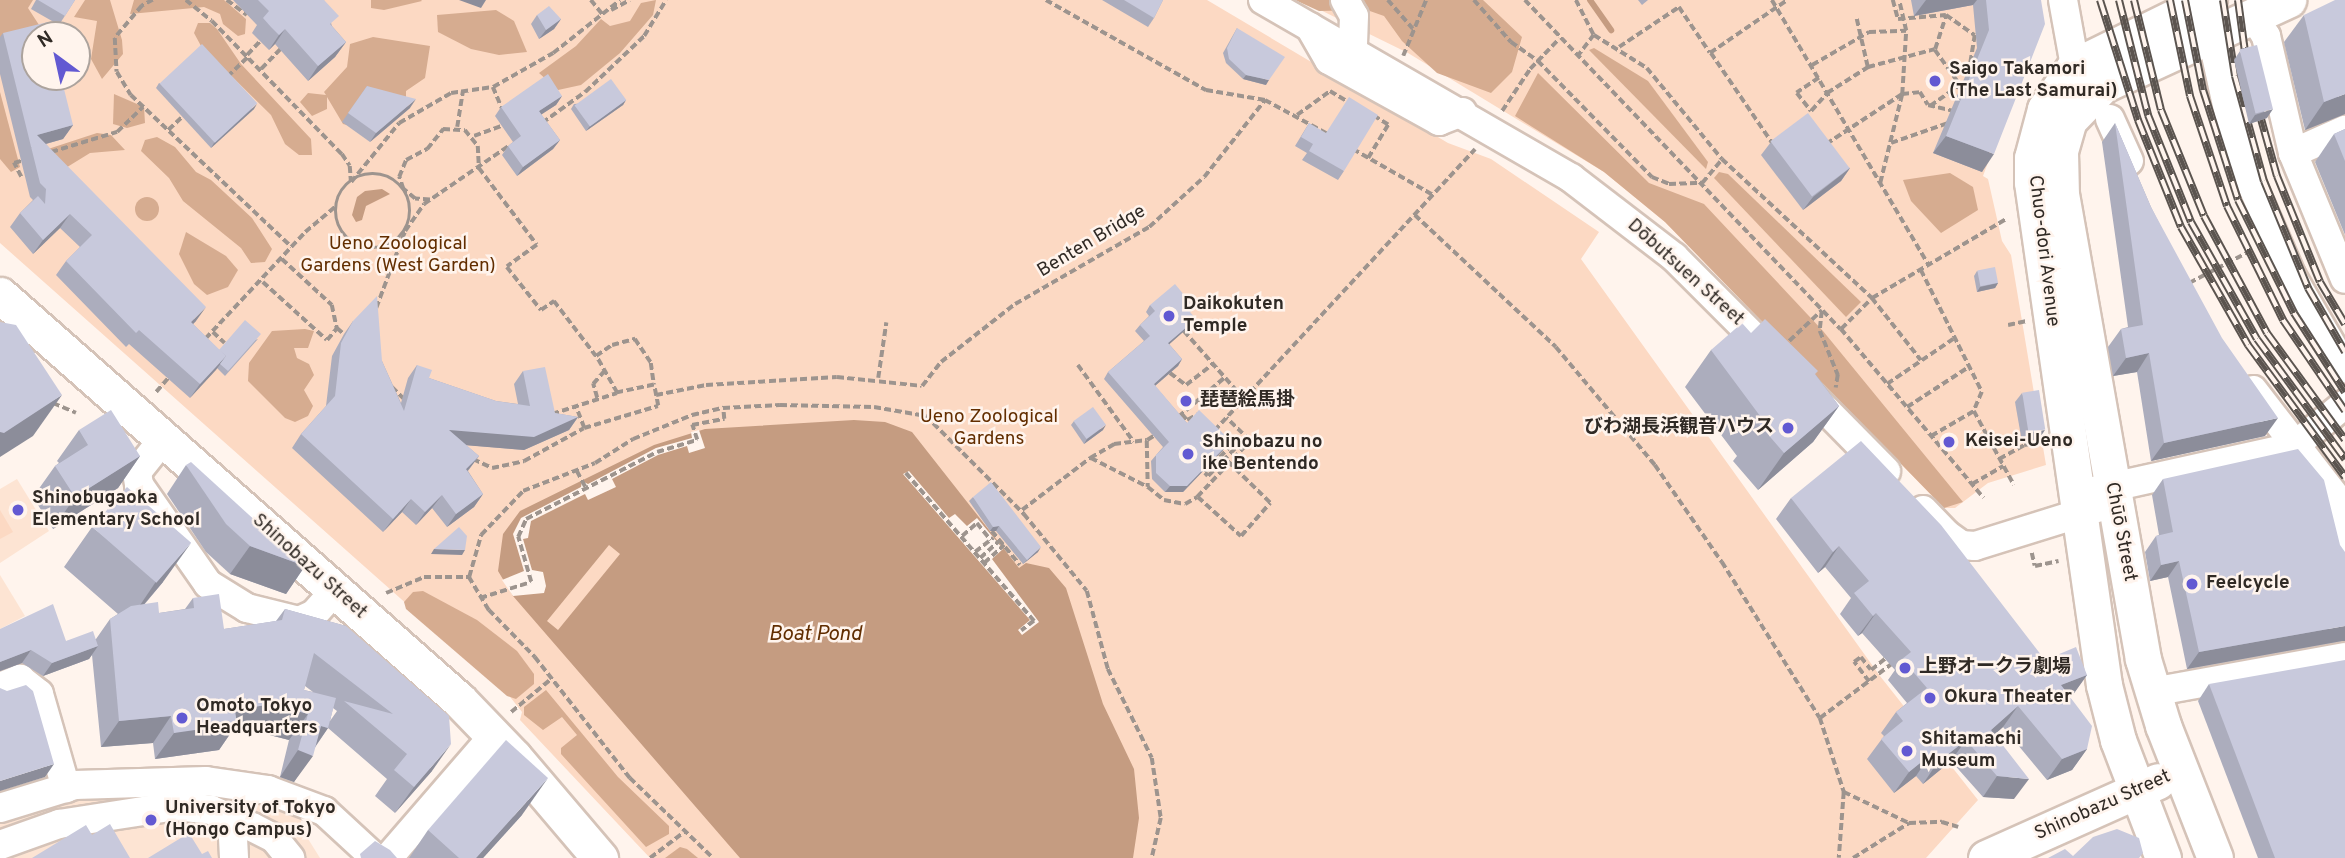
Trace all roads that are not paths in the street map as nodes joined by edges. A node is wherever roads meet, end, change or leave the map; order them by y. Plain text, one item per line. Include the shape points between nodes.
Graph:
1 (1263, 0) edge
2 (1345, 0) edge
3 (2063, 0) edge
4 (2288, 0) edge
5 (2253, 16) junction
6 (2210, 17) edge
7 (1308, 25) junction
8 (1353, 49) junction
9 (2089, 75) junction
10 (1462, 112) junction
11 (2110, 119) dead end
12 (2345, 130) edge
13 (2293, 153) junction
14 (2137, 181) edge
15 (2345, 279) edge
16 (0, 295) edge
17 (2345, 368) edge
18 (2238, 369) edge
19 (2345, 404) edge
20 (164, 438) junction
21 (2293, 447) junction
22 (2095, 499) junction
23 (2337, 500) edge
24 (2345, 557) edge
25 (335, 591) junction
26 (2345, 657) edge
27 (0, 687) edge
28 (2152, 692) junction
29 (502, 723) junction
30 (2181, 772) junction
31 (66, 788) junction
32 (2136, 790) junction
33 (290, 798) junction
34 (0, 808) edge
35 (232, 820) junction
36 (0, 845) edge
37 (282, 848) edge
38 (234, 858) edge
39 (375, 858) edge
40 (388, 858) edge
41 (600, 858) edge
42 (1986, 858) edge
43 (2163, 858) edge
44 (2215, 858) edge

1 - 7 street, Dōbutsuen Street
2 - 8 street via 1354,16
3 - 9 street
4 - 5 main road, Chuo-dori Avenue
5 - 6 main road, Chuo-dori Avenue
5 - 13 street via 2266,36
6 - 9 main road, Chuo-dori Avenue
6 - 17 street via 2230,118 2274,238
7 - 8 street, Dōbutsuen Street
7 - 10 street via 1329,60 1439,121
8 - 10 street, Dōbutsuen Street
9 - 22 main road, Chuo-dori Avenue via 2045,109 2032,158 2032,182
10 - 22 street, Dōbutsuen Street via 1581,186 1674,257 1961,545 1990,545
11 - 14 street
12 - 13 street
13 - 15 street
16 - 20 main road, Shinobazu Street
18 - 21 street
19 - 21 street
20 - 25 main road, Shinobazu Street
20 - 25 street via 136,472 139,485 208,584 247,608 299,621 314,614
21 - 22 street, Dōbutsuen Street
21 - 23 street
22 - 28 main road, Chūō Street
22 - 32 main road, Chūō Street via 2104,685
23 - 24 street
25 - 29 main road, Shinobazu Street
26 - 28 street
27 - 31 street via 20,679 39,694
28 - 30 main road, Chūō Street
29 - 40 street
29 - 41 main road, Shinobazu Street
30 - 32 main road, Shinobazu Street
30 - 44 main road, Chūō Street
31 - 33 street via 146,780 206,781
31 - 34 street
32 - 42 main road, Shinobazu Street
32 - 43 main road, Chūō Street
33 - 37 street
33 - 39 street via 324,811
35 - 36 street via 211,810 175,806 59,824
35 - 37 street
35 - 38 street

